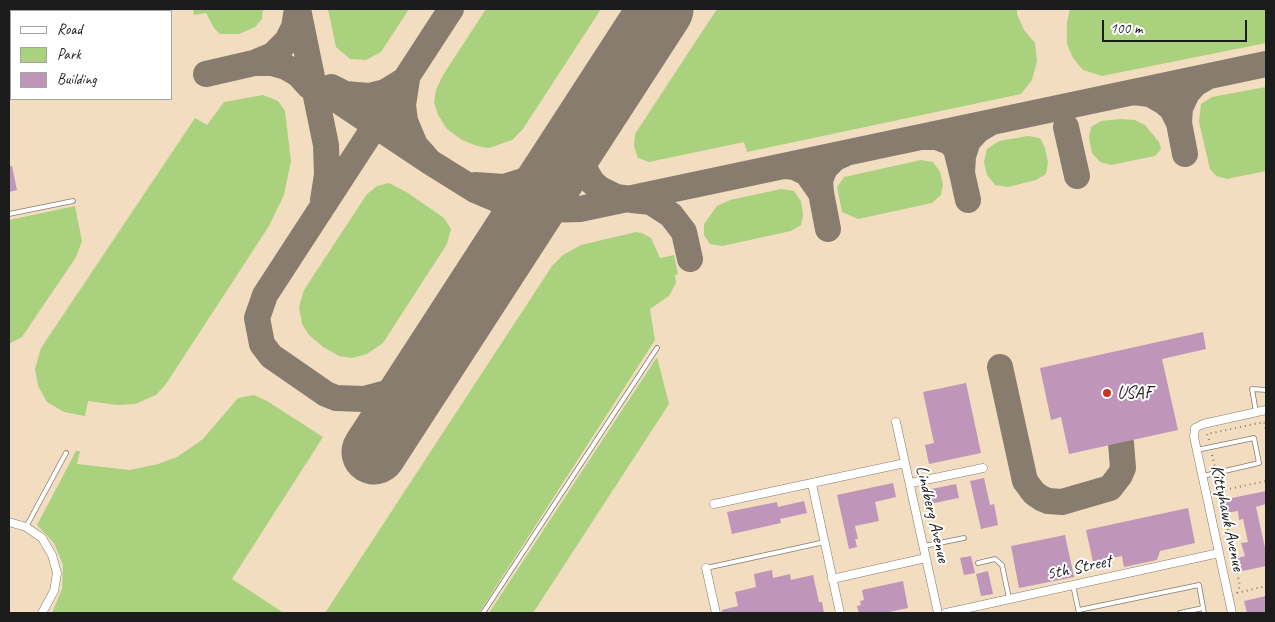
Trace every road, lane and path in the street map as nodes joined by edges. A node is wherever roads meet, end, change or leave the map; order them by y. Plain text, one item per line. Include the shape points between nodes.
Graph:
1 (73, 200) dead end
2 (9, 214) edge
3 (657, 348) dead end
4 (1266, 390) edge
5 (1266, 410) edge
6 (1256, 412) junction
7 (896, 422) dead end
8 (1197, 450) junction
9 (66, 453) dead end
10 (905, 463) junction
11 (983, 468) dead end
12 (1203, 476) junction
13 (1266, 482) edge
14 (911, 483) junction
15 (812, 484) junction
16 (714, 504) dead end
17 (9, 522) edge
18 (26, 527) junction
19 (964, 538) dead end
20 (825, 542) junction
21 (924, 546) junction
22 (1219, 553) junction
23 (926, 558) junction
24 (978, 563) dead end
25 (706, 568) joint
26 (832, 579) junction
27 (1073, 585) junction
28 (1266, 586) edge
29 (1237, 593) junction
30 (1228, 595) junction
31 (1010, 599) junction
32 (1203, 611) edge
33 (1079, 612) edge
34 (42, 613) edge
35 (483, 613) edge
36 (716, 613) edge
37 (840, 613) edge
38 (938, 613) edge
39 (946, 613) edge
40 (1180, 613) edge
41 (1232, 613) edge

1 - 2 lane
3 - 35 lane
4 - 6 lane via 1252,389
5 - 6 street
6 - 8 street, Kittyhawk Avenue via 1195,428
7 - 10 street, Lindberg Avenue
8 - 12 street, Kittyhawk Avenue
8 - 12 lane via 1254,438 1259,463
9 - 18 lane
10 - 14 street, Lindberg Avenue
10 - 15 street
11 - 14 street
12 - 22 street, Kittyhawk Avenue
13 - 29 path via 1220,491 1240,586
14 - 21 street, Lindberg Avenue
15 - 16 street
15 - 20 street
17 - 18 street
18 - 34 street via 42,538 52,555 57,574 54,591
19 - 21 lane
20 - 25 lane
20 - 26 street
21 - 23 street, Lindberg Avenue
22 - 27 street, 5th Street
22 - 30 street, Kittyhawk Avenue
23 - 26 street
23 - 38 street, Lindberg Avenue
24 - 31 lane via 995,560 1002,565
25 - 36 street
26 - 37 street
27 - 31 street, 5th Street
27 - 33 lane
28 - 29 path
29 - 30 path
30 - 41 street, Kittyhawk Avenue
31 - 39 street, 5th Street
32 - 33 lane via 1199,585
32 - 40 lane

